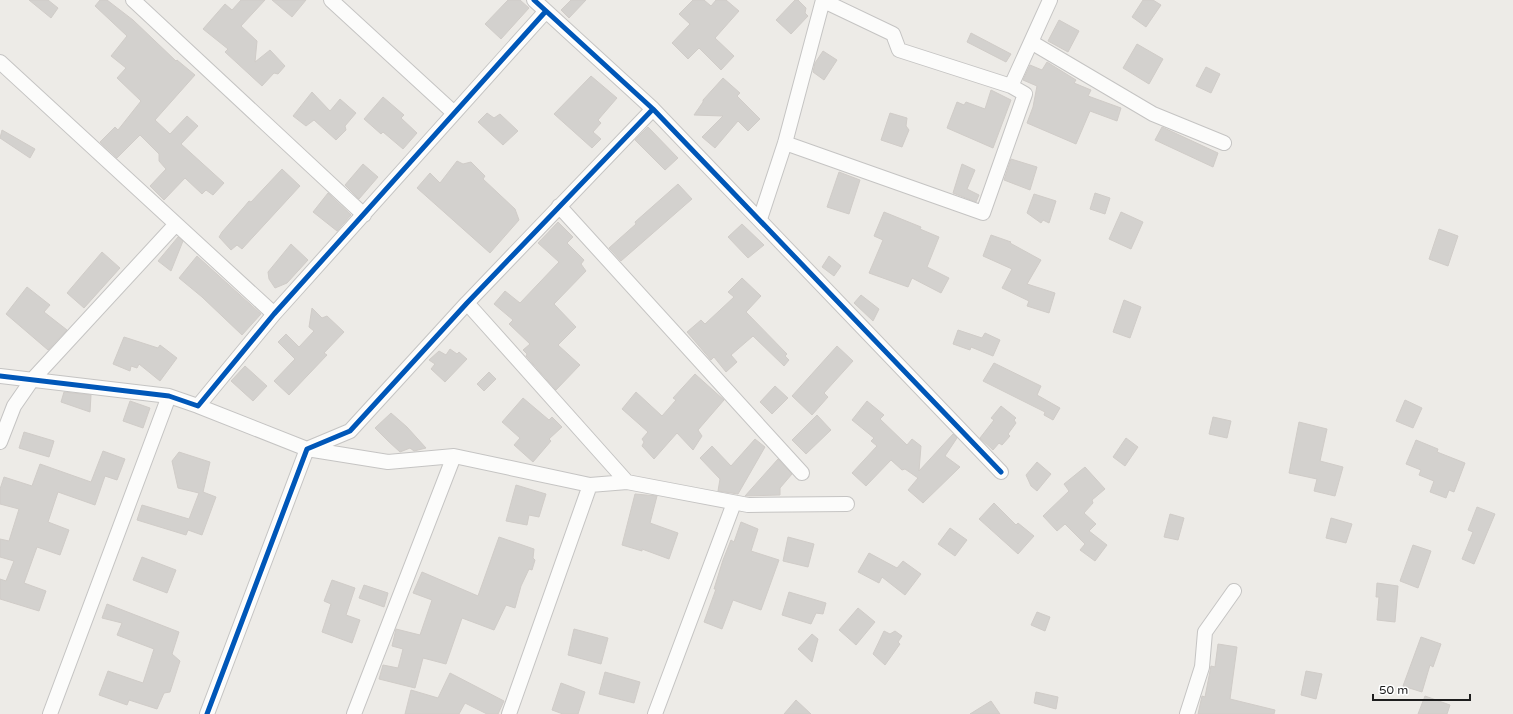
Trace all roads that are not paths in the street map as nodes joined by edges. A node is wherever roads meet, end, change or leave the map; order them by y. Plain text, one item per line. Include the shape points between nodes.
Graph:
1 (133, 0) edge
2 (331, 0) edge
3 (534, 0) edge
4 (1050, 0) edge
5 (822, 3) edge
6 (546, 11) junction
7 (1031, 42) junction
8 (0, 62) edge
9 (1012, 86) junction
10 (653, 109) junction
11 (454, 113) junction
12 (785, 143) junction
13 (1224, 143) dead end
14 (559, 206) junction
15 (364, 215) junction
16 (760, 219) junction
17 (176, 224) junction
18 (467, 303) junction
19 (274, 314) junction
20 (0, 376) edge
21 (32, 380) junction
22 (168, 396) junction
23 (198, 406) junction
24 (0, 442) edge
25 (307, 450) junction
26 (454, 456) junction
27 (1001, 472) dead end
28 (802, 473) dead end
29 (627, 482) junction
30 (590, 485) junction
31 (734, 503) junction
32 (847, 504) dead end
33 (1234, 591) dead end
34 (50, 714) edge
35 (207, 714) edge
36 (354, 714) edge
37 (509, 714) edge
38 (654, 714) edge
39 (1187, 714) edge

1 - 15 street
2 - 11 street
3 - 6 street
4 - 7 street
5 - 9 street via 828,3 893,34 899,50
5 - 12 street
6 - 10 street
6 - 11 street
7 - 9 street
7 - 13 street via 1153,114
8 - 17 street
9 - 12 street via 1025,94 983,213
10 - 14 street
10 - 16 street
11 - 15 street
12 - 16 street
14 - 18 street
14 - 28 street
15 - 19 street
16 - 27 street
17 - 19 street
17 - 21 street
18 - 25 street via 350,431
18 - 29 street
19 - 23 street
20 - 21 street
21 - 22 street
21 - 24 street via 14,406
22 - 23 street
22 - 34 street
23 - 25 street
25 - 26 street via 388,462
25 - 35 street
26 - 30 street
26 - 36 street
29 - 30 street
29 - 31 street
30 - 37 street
31 - 32 street
31 - 38 street
33 - 39 street via 1205,632 1202,667

